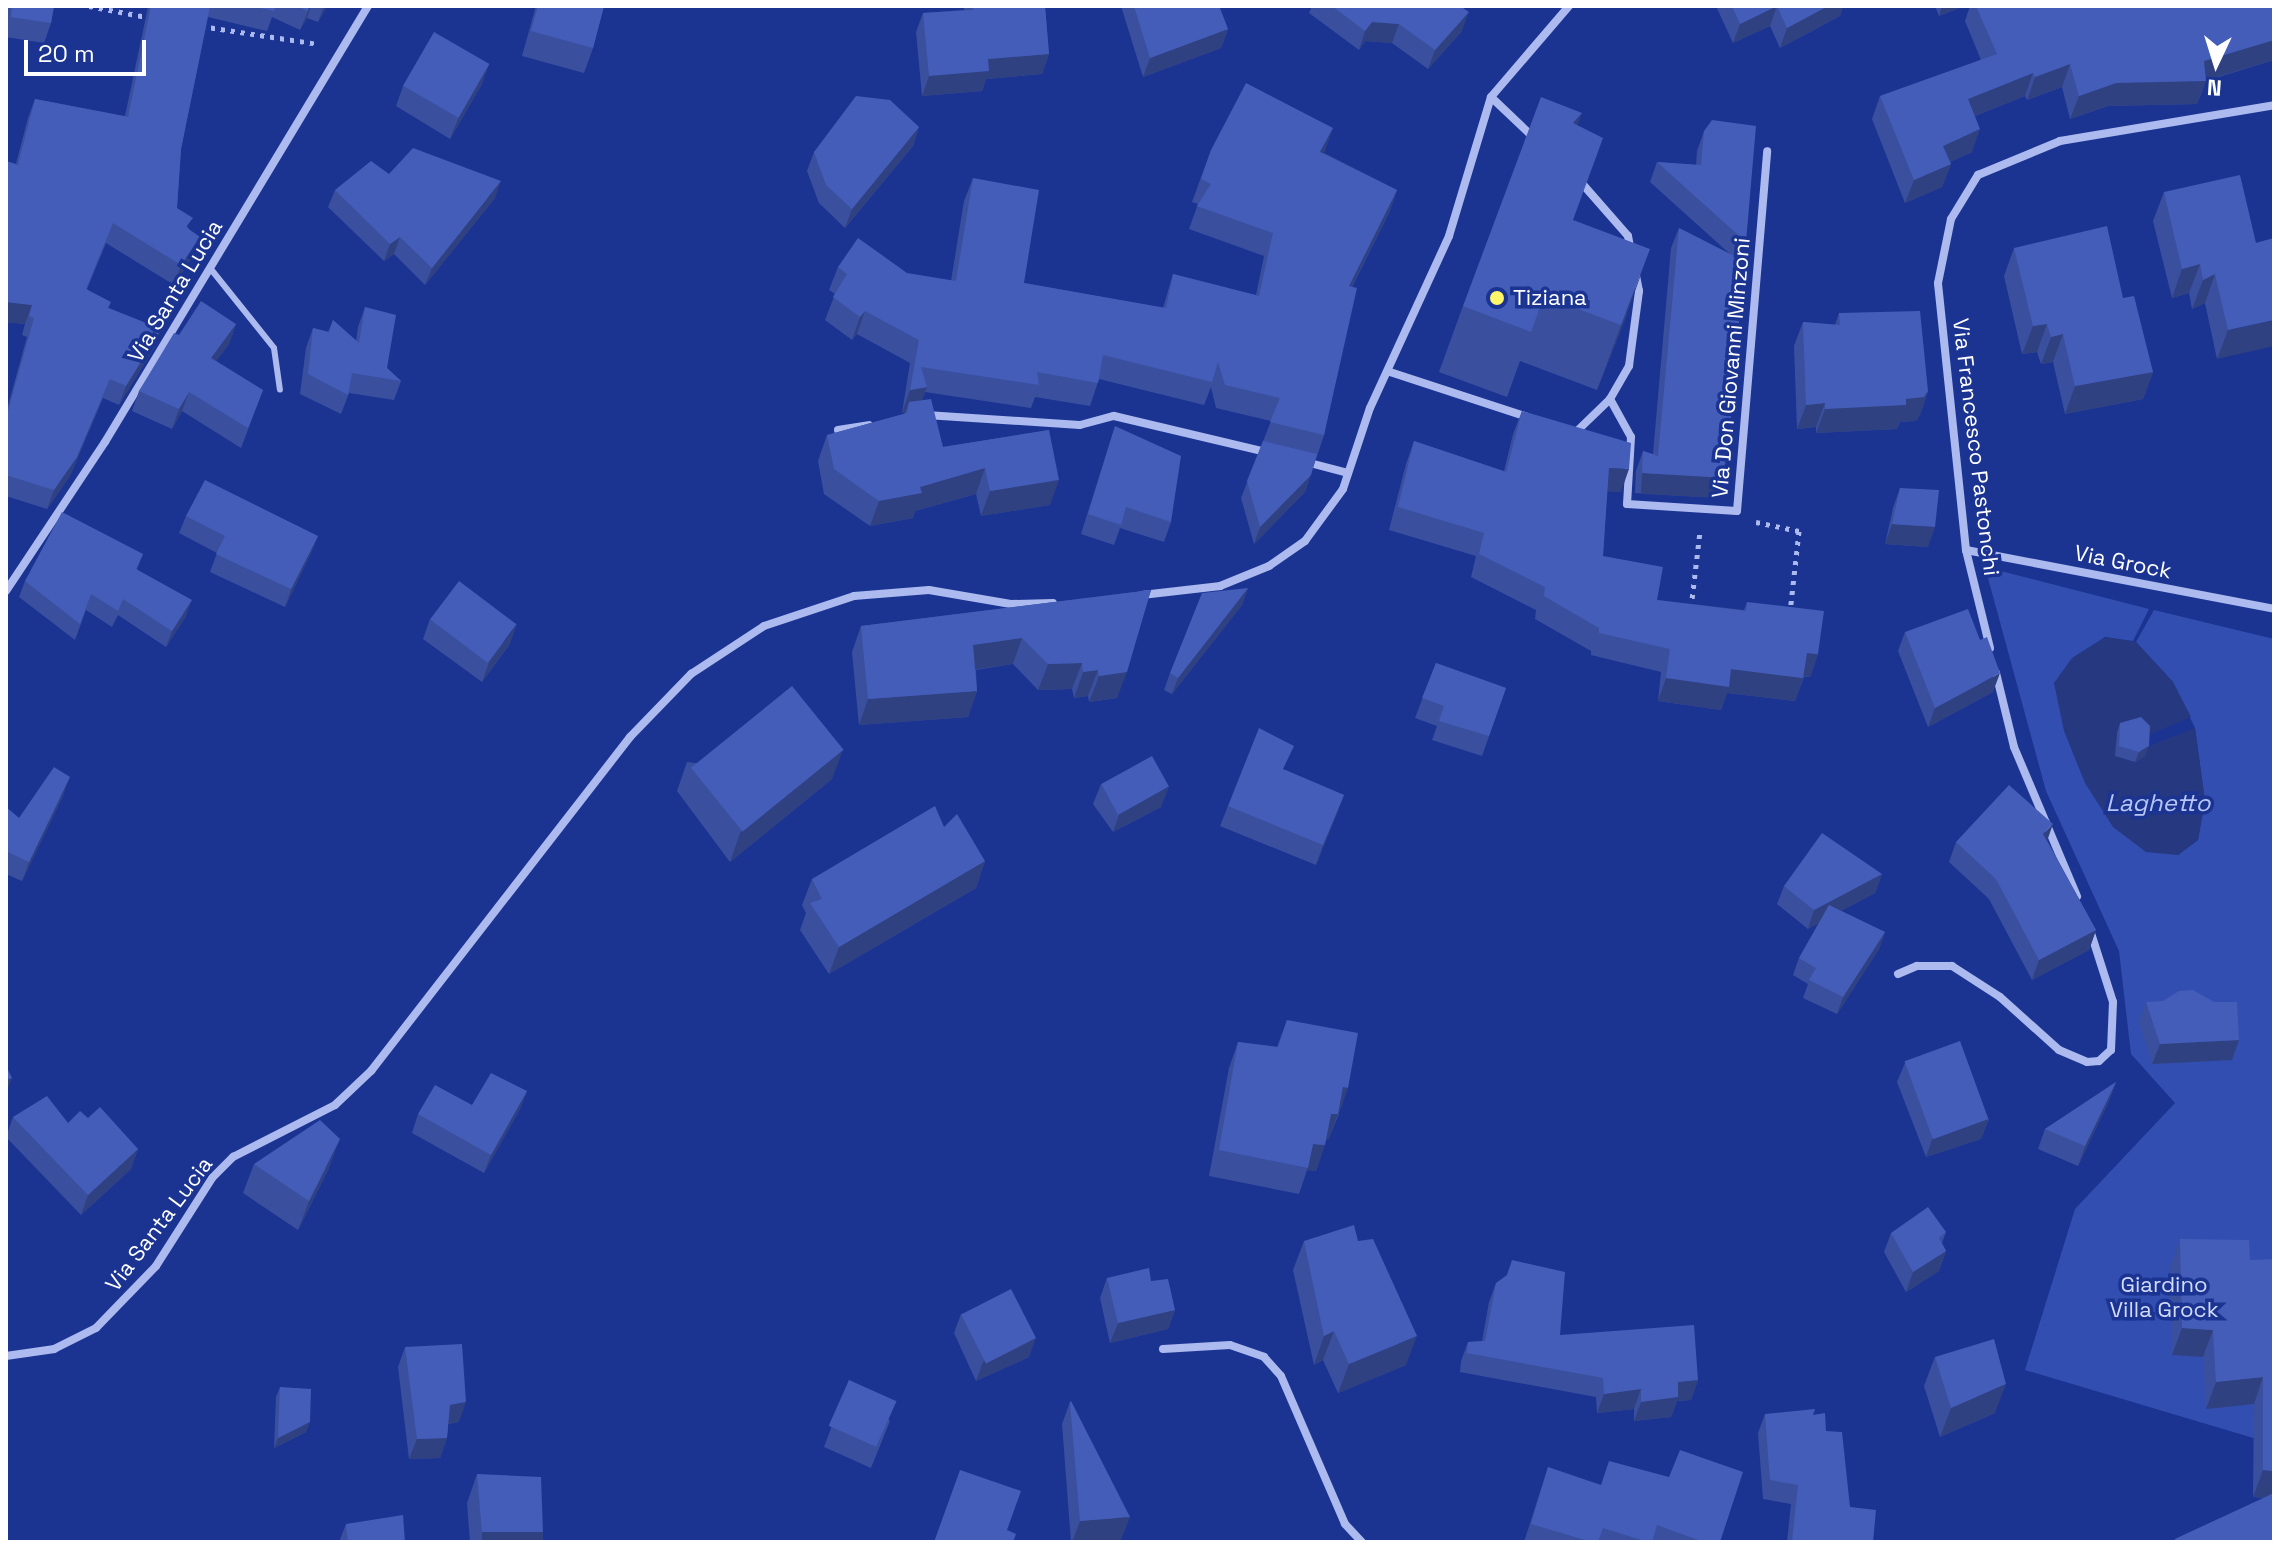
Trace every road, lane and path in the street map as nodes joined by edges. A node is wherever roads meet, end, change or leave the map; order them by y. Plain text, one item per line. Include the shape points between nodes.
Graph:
1 (89, 6) edge
2 (368, 6) edge
3 (1569, 6) edge
4 (168, 20) edge
5 (198, 25) edge
6 (343, 47) junction
7 (1491, 97) junction
8 (2274, 105) edge
9 (1548, 151) edge
10 (1767, 151) dead end
11 (1571, 172) edge
12 (210, 268) junction
13 (1390, 372) junction
14 (280, 390) dead end
15 (1610, 399) junction
16 (917, 416) edge
17 (1539, 420) edge
18 (885, 422) edge
19 (1566, 429) edge
20 (838, 430) edge
21 (1279, 455) edge
22 (1292, 458) edge
23 (1348, 473) junction
24 (1765, 527) dead end
25 (1700, 530) dead end
26 (1966, 550) junction
27 (6, 591) edge
28 (1133, 596) edge
29 (1060, 603) edge
30 (2274, 609) edge
31 (1689, 623) edge
32 (1789, 626) edge
33 (2081, 908) edge
34 (2087, 922) edge
35 (1898, 974) dead end
36 (1163, 1349) dead end
37 (6, 1356) edge
38 (1362, 1542) edge

1 - 4 path
2 - 6 street, Via Santa Lucia
3 - 7 street
5 - 6 path
6 - 12 street, Via Santa Lucia
7 - 9 street
7 - 13 street via 1449,236
8 - 26 street, Via Francesco Pastonchi via 2060,141 1978,175 1951,219 1938,283
10 - 15 street, Via Don Giovanni Minzoni via 1737,511 1627,504 1631,437
11 - 15 street via 1628,236 1639,291 1629,366
12 - 14 lane via 274,348
12 - 27 street, Via Santa Lucia via 105,442
13 - 17 street
13 - 23 street via 1370,408
15 - 19 street via 1580,433
16 - 21 street via 948,413 1080,425 1114,416
18 - 20 street
22 - 23 street
23 - 28 street via 1343,489 1305,541 1269,566 1220,586
24 - 32 path via 1799,531
25 - 31 path
26 - 30 street, Via Grock
26 - 33 street, Via Francesco Pastonchi via 2014,747
29 - 37 street, Via Santa Lucia via 1011,604 929,590 854,596 764,626 691,674 630,737 371,1071 335,1105 233,1157 212,1178 156,1266 96,1328 54,1349
34 - 35 street via 2113,1002 2111,1050 2099,1061 2087,1062 2059,1050 2000,997 1952,966 1917,966
36 - 38 street via 1230,1345 1264,1357 1281,1376 1345,1524

